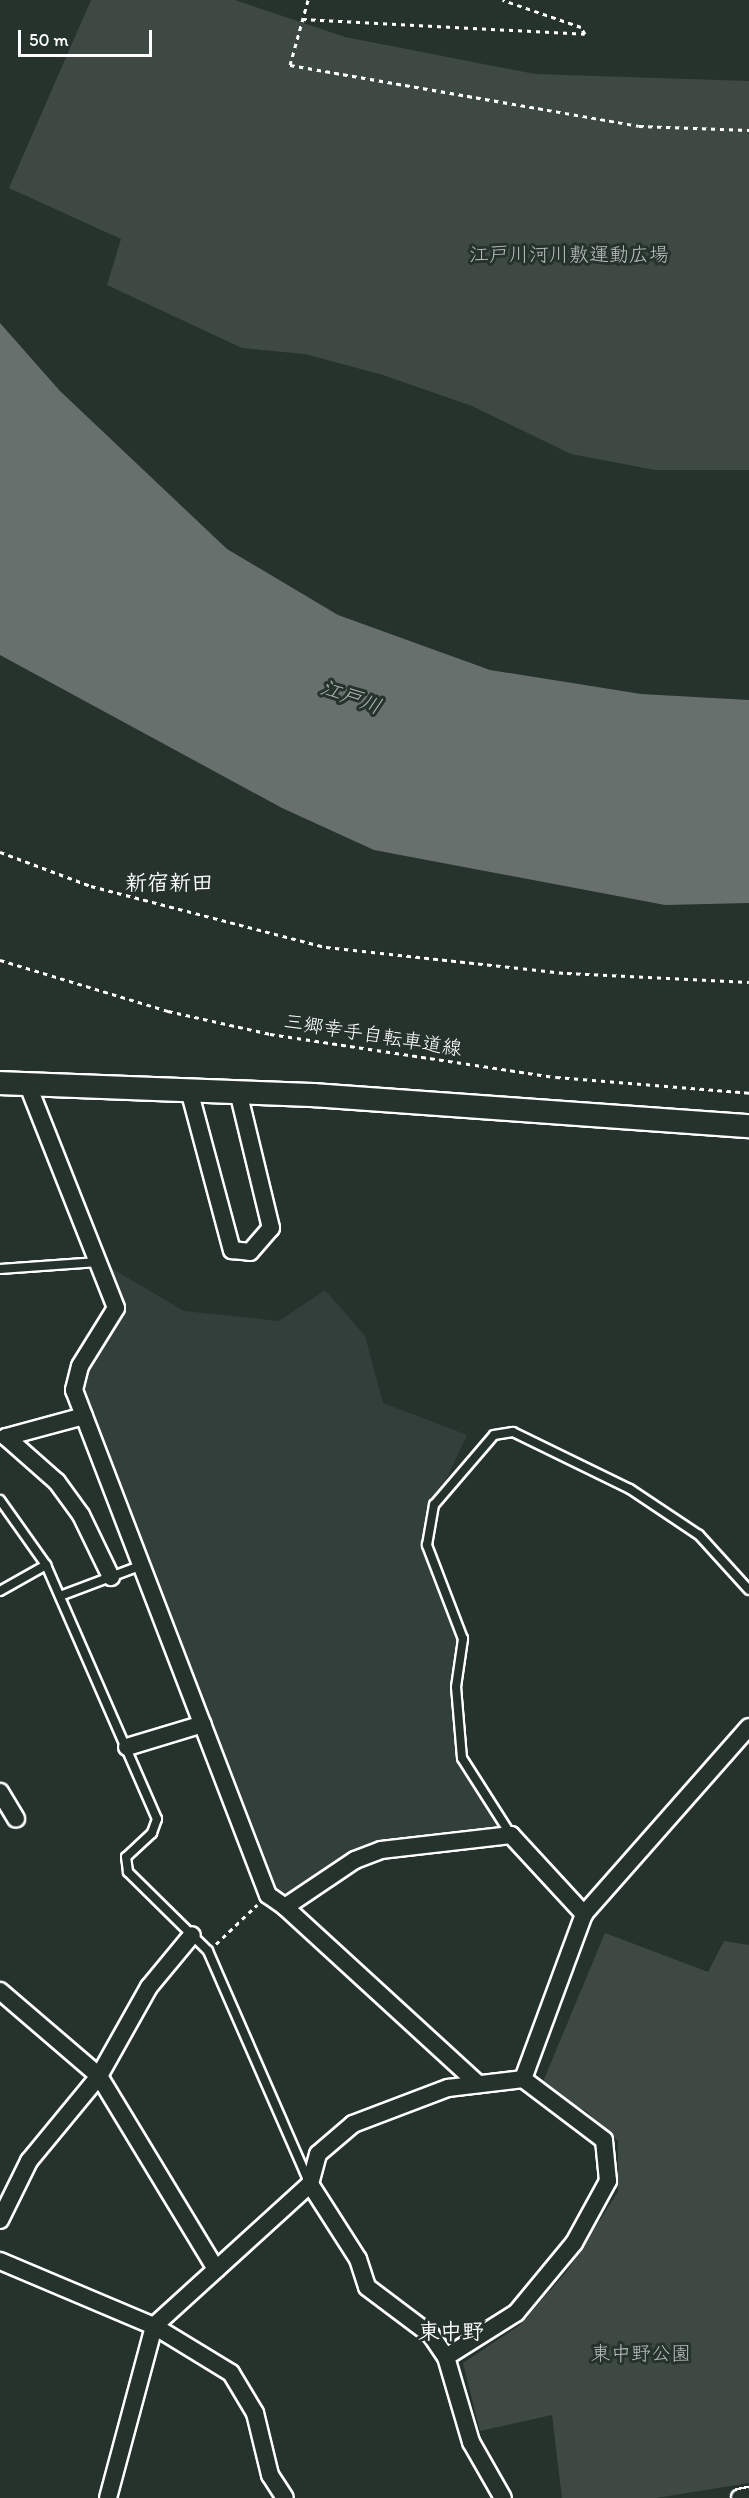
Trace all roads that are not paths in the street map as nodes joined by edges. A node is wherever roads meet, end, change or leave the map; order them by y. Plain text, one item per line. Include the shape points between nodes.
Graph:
1 (0, 1083) edge
2 (27, 1083) junction
3 (189, 1090) junction
4 (238, 1092) junction
5 (749, 1126) edge
6 (101, 1262) junction
7 (0, 1269) edge
8 (84, 1416) junction
9 (0, 1500) edge
10 (46, 1564) junction
11 (142, 1565) junction
12 (111, 1577) junction
13 (749, 1590) edge
14 (0, 1591) edge
15 (60, 1596) junction
16 (203, 1724) junction
17 (749, 1726) edge
18 (127, 1748) junction
19 (0, 1792) edge
20 (16, 1819) dead end
21 (512, 1835) junction
22 (285, 1907) junction
23 (584, 1914) junction
24 (192, 1935) junction
25 (0, 1991) edge
26 (99, 2076) junction
27 (523, 2079) junction
28 (478, 2084) junction
29 (310, 2184) junction
30 (0, 2220) edge
31 (0, 2261) edge
32 (216, 2269) junction
33 (154, 2326) junction
34 (446, 2357) junction
35 (749, 2496) edge
36 (108, 2498) edge
37 (285, 2498) edge
38 (503, 2498) edge
39 (740, 2498) edge

1 - 2 street
2 - 3 street
2 - 6 street
3 - 4 street
3 - 4 street via 232,1250 250,1252 271,1228
4 - 5 street
6 - 7 lane
6 - 8 street via 116,1308 80,1366 74,1390
8 - 11 street
8 - 12 street via 6,1437 57,1482 81,1515
9 - 10 lane
10 - 14 lane
10 - 15 lane
11 - 12 lane
11 - 16 street
12 - 15 lane
13 - 21 lane via 699,1536 630,1489 513,1432 494,1435 434,1505 427,1545 463,1639 456,1688 462,1758
15 - 18 lane
16 - 18 street
16 - 22 street via 268,1895
17 - 23 street
18 - 24 lane via 157,1819 152,1833 126,1857 128,1872
19 - 20 street
21 - 22 street via 381,1850 355,1860
21 - 23 street
22 - 28 street
23 - 27 street
24 - 26 street via 150,1987
24 - 29 lane via 208,1951
25 - 26 street
26 - 30 street via 28,2162
26 - 32 street
27 - 28 street
27 - 34 street via 604,2140 608,2181 574,2243 516,2313
28 - 29 street via 448,2088 353,2124 318,2154
29 - 32 street
29 - 34 street via 358,2259 367,2287 431,2335
31 - 33 street
32 - 33 street
33 - 36 street
33 - 37 street via 231,2373 255,2413 270,2475
34 - 38 street via 471,2442
35 - 39 street

